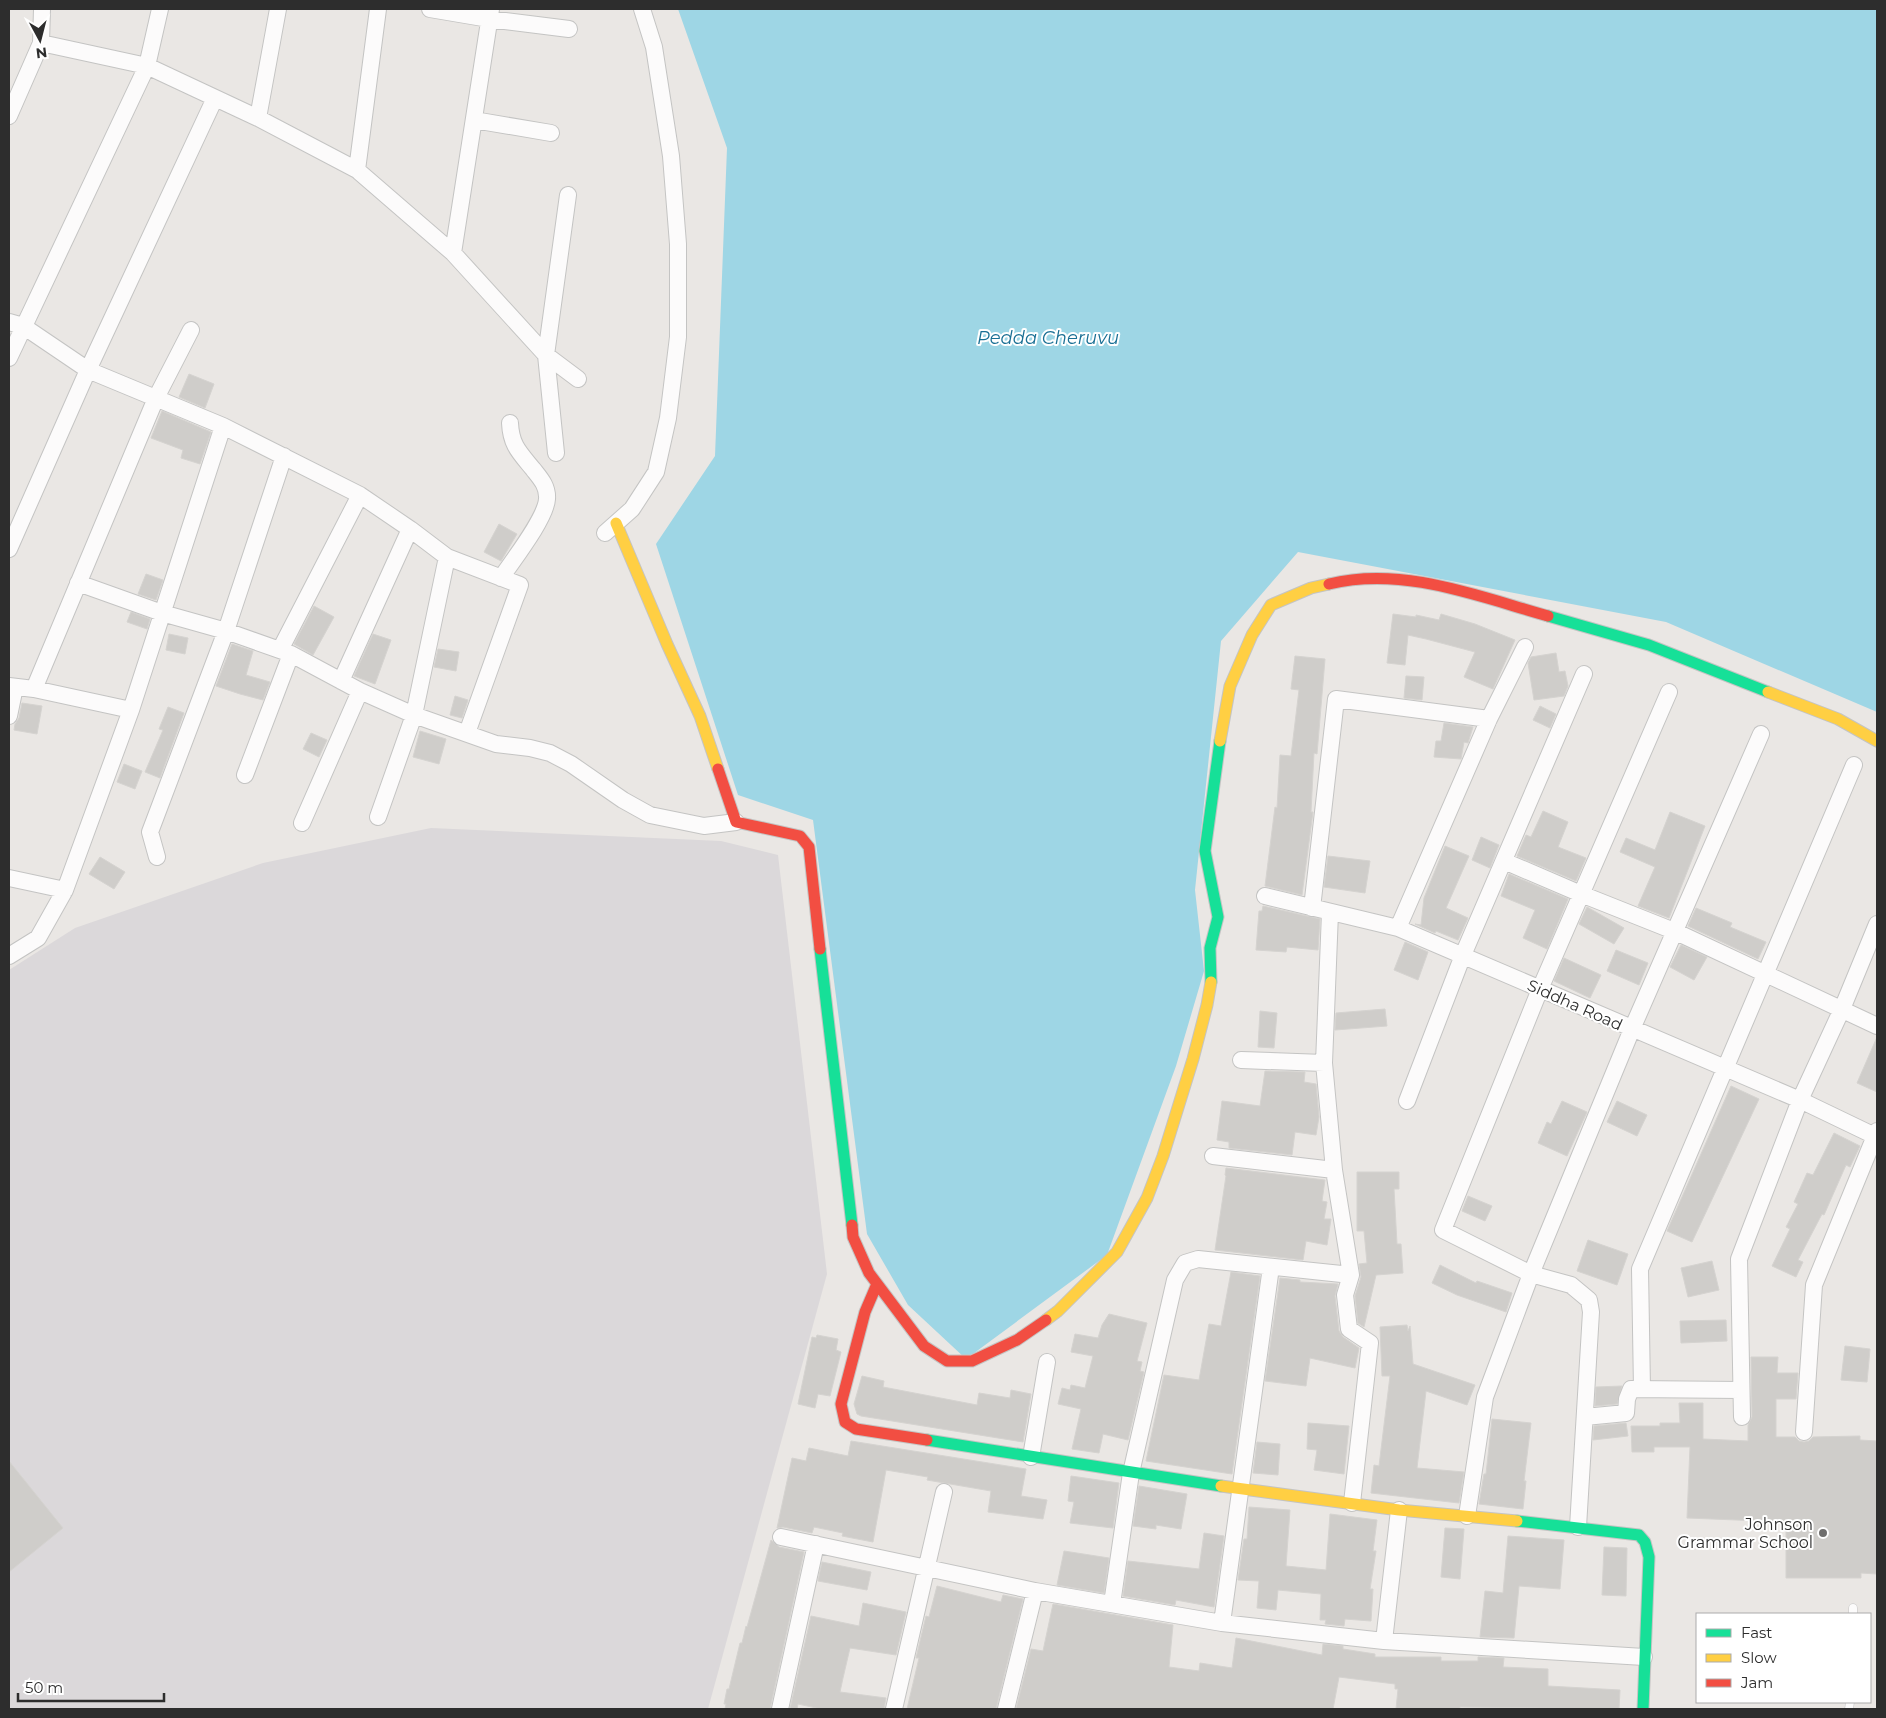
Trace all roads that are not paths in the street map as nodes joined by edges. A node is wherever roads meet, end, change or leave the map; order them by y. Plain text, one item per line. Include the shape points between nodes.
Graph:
1 (42, 9) edge
2 (160, 9) edge
3 (278, 9) edge
4 (378, 9) edge
5 (430, 9) edge
6 (642, 9) edge
7 (490, 14) edge
8 (569, 28) dead end
9 (41, 43) junction
10 (147, 66) junction
11 (215, 98) junction
12 (9, 116) edge
13 (258, 118) junction
14 (474, 120) junction
15 (551, 133) dead end
16 (357, 170) junction
17 (568, 195) dead end
18 (453, 254) junction
19 (16, 324) edge
20 (191, 330) dead end
21 (546, 355) junction
22 (9, 358) edge
23 (88, 370) junction
24 (578, 380) dead end
25 (156, 398) junction
26 (510, 423) dead end
27 (223, 426) junction
28 (556, 453) dead end
29 (284, 456) junction
30 (360, 495) junction
31 (611, 528) joint
32 (410, 529) junction
33 (9, 549) edge
34 (447, 557) junction
35 (501, 578) junction
36 (78, 583) junction
37 (162, 613) junction
38 (226, 631) junction
39 (1525, 648) dead end
40 (285, 652) junction
41 (1584, 674) dead end
42 (341, 681) junction
43 (12, 686) edge
44 (34, 689) junction
45 (360, 690) junction
46 (1669, 692) dead end
47 (131, 710) junction
48 (414, 714) junction
49 (9, 716) edge
50 (1489, 719) junction
51 (466, 733) junction
52 (1761, 734) dead end
53 (1877, 741) edge
54 (1854, 765) dead end
55 (245, 775) dead end
56 (378, 817) dead end
57 (736, 822) junction
58 (302, 823) dead end
59 (157, 857) dead end
60 (1504, 861) junction
61 (9, 878) edge
62 (65, 890) junction
63 (1582, 894) junction
64 (1265, 896) dead end
65 (1312, 908) junction
66 (1330, 913) junction
67 (1877, 924) edge
68 (1398, 928) junction
69 (1674, 931) junction
70 (1463, 955) junction
71 (9, 956) edge
72 (1765, 972) junction
73 (1540, 989) junction
74 (1842, 1009) junction
75 (1877, 1026) edge
76 (1632, 1029) junction
77 (1241, 1060) dead end
78 (1324, 1063) junction
79 (1726, 1069) junction
80 (1407, 1100) dead end
81 (1800, 1100) junction
82 (1877, 1135) edge
83 (1213, 1156) dead end
84 (1334, 1170) junction
85 (1271, 1267) junction
86 (1532, 1274) junction
87 (1351, 1275) junction
88 (877, 1284) junction
89 (1047, 1362) dead end
90 (1642, 1389) junction
91 (1741, 1390) junction
92 (1585, 1417) junction
93 (1742, 1417) dead end
94 (1804, 1432) dead end
95 (1031, 1457) junction
96 (1131, 1473) junction
97 (1242, 1489) junction
98 (944, 1492) dead end
99 (1352, 1503) junction
100 (1399, 1510) junction
101 (1467, 1516) junction
102 (1578, 1527) junction
103 (781, 1537) dead end
104 (816, 1544) junction
105 (926, 1568) junction
106 (1035, 1591) junction
107 (1112, 1604) junction
108 (1222, 1623) junction
109 (1384, 1641) junction
110 (1644, 1657) junction
111 (780, 1709) edge
112 (894, 1709) edge
113 (1006, 1709) edge
114 (1643, 1709) edge

1 - 9 street
2 - 10 street
3 - 13 street
4 - 16 street
5 - 7 street
6 - 31 street via 654,47 672,156 678,244 678,337 668,418 656,472 632,509
7 - 8 street
7 - 14 street
9 - 10 street
9 - 12 street
10 - 11 street
10 - 19 street
11 - 13 street
11 - 23 street
13 - 16 street
14 - 15 street
14 - 18 street
16 - 18 street
17 - 21 street
18 - 21 street
19 - 22 street
19 - 23 street
20 - 25 street
21 - 24 street
21 - 28 street
23 - 25 street
23 - 33 street
25 - 27 street
25 - 36 street
26 - 35 street via 514,447 544,482 548,498 544,512
27 - 29 street
27 - 37 street
29 - 30 street
29 - 38 street
30 - 32 street
30 - 40 street
31 - 57 street via 638,572 700,716
32 - 34 street
32 - 42 street
34 - 35 street
34 - 48 street
35 - 51 street via 520,585
36 - 37 street
36 - 44 street
37 - 38 street
37 - 47 street
38 - 40 street
38 - 59 street via 150,832
39 - 50 street
40 - 42 street
40 - 55 street
41 - 60 street
42 - 45 street
43 - 44 street
43 - 49 street
44 - 47 street
45 - 48 street
45 - 58 street
46 - 63 street
47 - 62 street
48 - 51 street
48 - 56 street
50 - 65 street via 1336,699
50 - 68 street
51 - 57 street via 496,744 550,753 650,815 704,826
52 - 69 street
53 - 88 street via 1838,719 1649,645 1409,579 1348,579 1311,588 1271,605 1252,635 1230,686 1222,730 1205,852 1218,917 1210,948 1212,976 1207,1005 1163,1156 1147,1198 1117,1252 1058,1311 1017,1340 972,1361 947,1361 924,1346
54 - 72 street
57 - 88 street via 800,836 808,847 853,1237
60 - 63 street
60 - 70 street
61 - 62 street
62 - 71 street via 38,938
63 - 69 street
63 - 73 street
64 - 65 street, Siddha Road
65 - 66 street, Siddha Road
66 - 68 street, Siddha Road
66 - 78 street
67 - 74 street
68 - 70 street, Siddha Road
69 - 72 street
69 - 76 street
70 - 73 street, Siddha Road
70 - 80 street
72 - 74 street
72 - 79 street
73 - 76 street, Siddha Road
73 - 86 street via 1443,1230
74 - 75 street
74 - 81 street
76 - 79 street, Siddha Road
76 - 86 street
77 - 78 street
78 - 84 street
79 - 81 street, Siddha Road
79 - 90 street via 1640,1269
81 - 82 street, Siddha Road
81 - 91 street via 1739,1259
82 - 94 street via 1814,1285
83 - 84 street
84 - 87 street
85 - 87 street
85 - 96 street via 1198,1260 1185,1263 1174,1280
85 - 97 street
86 - 92 street via 1571,1285 1588,1300 1591,1312
86 - 101 street via 1485,1397
87 - 99 street via 1345,1295 1349,1329 1370,1343
88 - 95 street via 865,1312 841,1404 845,1422 856,1429
89 - 95 street
90 - 91 street
90 - 92 street via 1631,1389 1626,1413
91 - 93 street
92 - 102 street
95 - 96 street
96 - 97 street
96 - 107 street
97 - 99 street
97 - 108 street
98 - 105 street
99 - 100 street
100 - 101 street
100 - 109 street
101 - 102 street
102 - 110 street via 1630,1533 1645,1542 1649,1557
103 - 104 street
104 - 105 street
104 - 111 street
105 - 106 street
105 - 112 street
106 - 107 street
106 - 113 street
107 - 108 street
108 - 109 street
109 - 110 street
110 - 114 street

